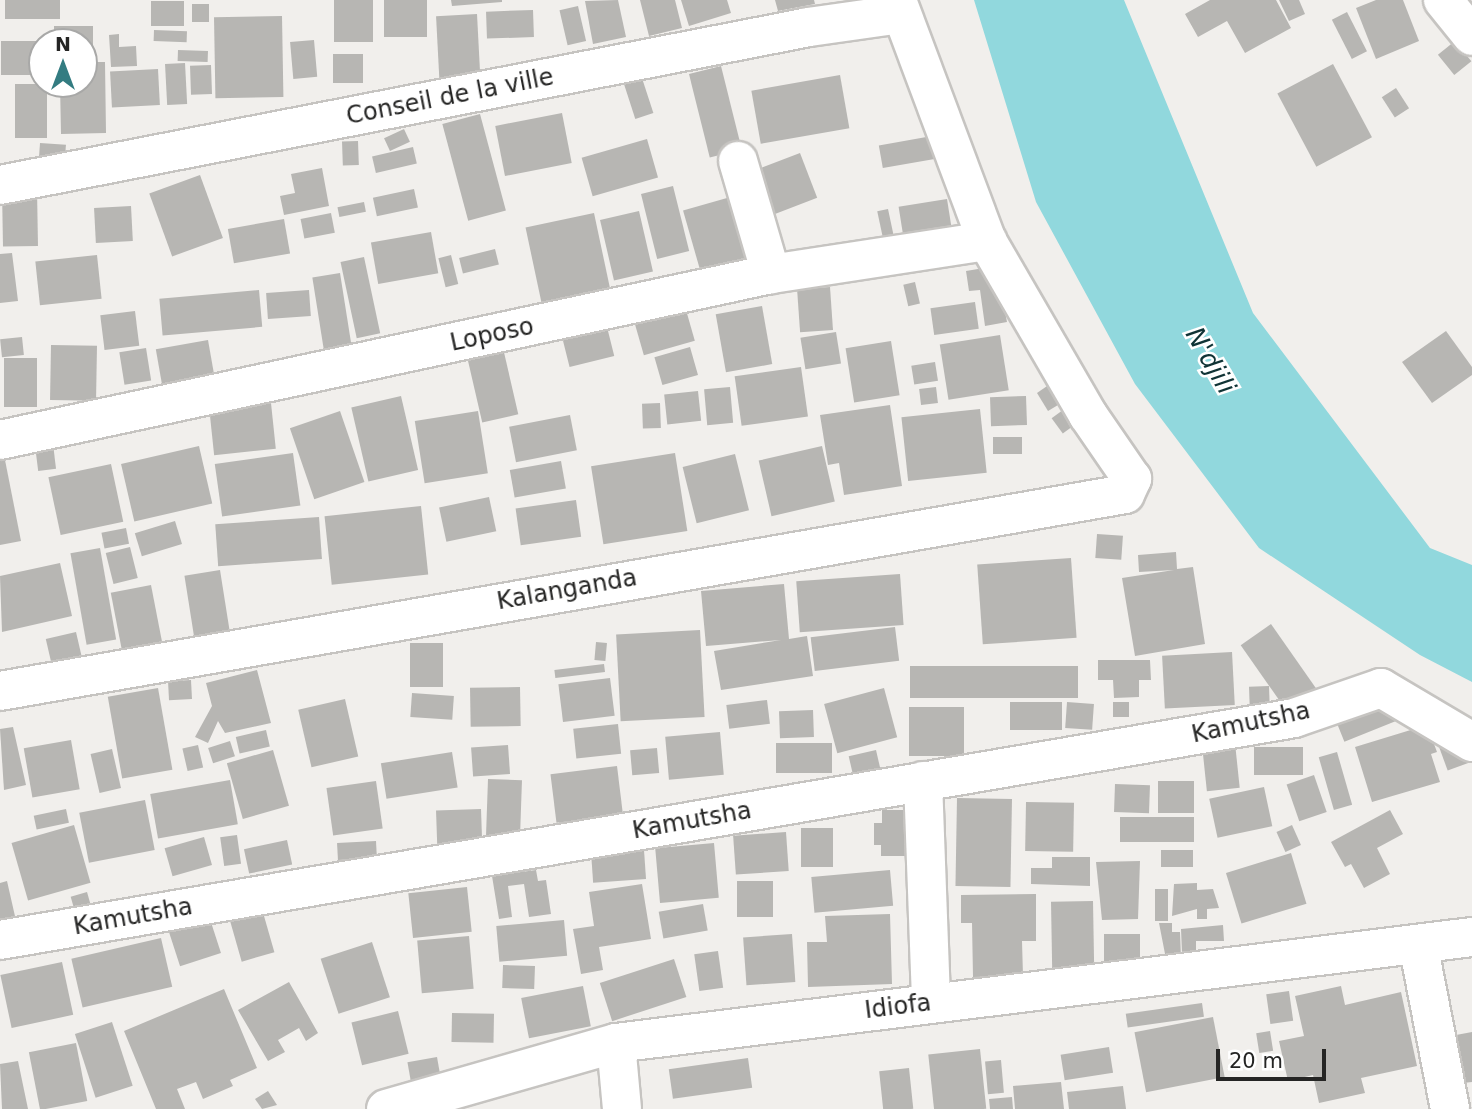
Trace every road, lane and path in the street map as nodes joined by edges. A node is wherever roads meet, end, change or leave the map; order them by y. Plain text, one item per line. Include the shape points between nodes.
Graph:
1 (1443, 0) edge
2 (898, 7) edge
3 (1472, 36) edge
4 (738, 161) dead end
5 (0, 185) edge
6 (987, 241) junction
7 (771, 274) junction
8 (0, 440) edge
9 (0, 691) edge
10 (1472, 742) edge
11 (923, 780) junction
12 (1472, 937) edge
13 (0, 940) edge
14 (1418, 944) junction
15 (931, 1003) junction
16 (616, 1042) junction
17 (386, 1109) edge
18 (622, 1109) edge
19 (1450, 1109) edge

1 - 3 street
2 - 5 street, Conseil de la ville
2 - 6 street
4 - 7 street
6 - 7 street, Loposo
6 - 9 street, Kalanganda via 1088,415 1132,479 1132,488 1125,494
7 - 8 street, Loposo
10 - 11 street, Kamutsha via 1381,688 1294,718
11 - 13 street, Kamutsha
11 - 15 street
12 - 14 street, Idiofa
14 - 15 street, Idiofa
14 - 19 street
15 - 16 street, Idiofa
16 - 17 street, Idiofa
16 - 18 street

